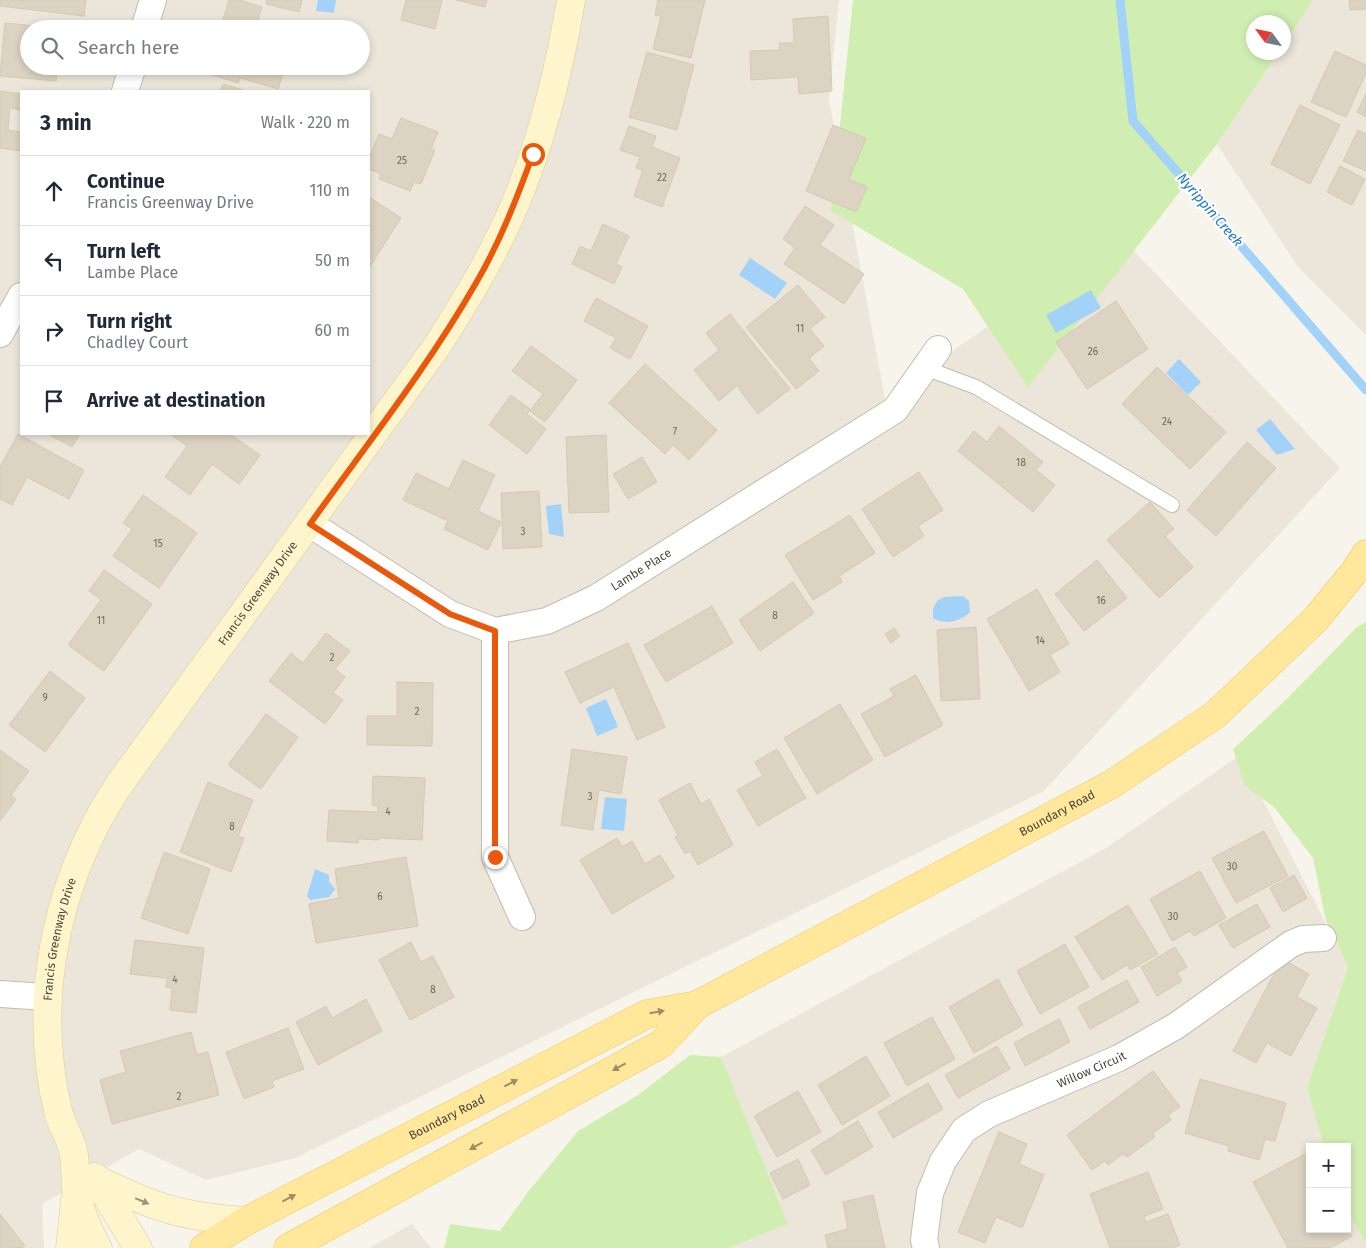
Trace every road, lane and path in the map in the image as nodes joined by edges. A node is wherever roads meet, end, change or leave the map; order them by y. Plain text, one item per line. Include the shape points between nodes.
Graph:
1 (153, 0) edge
2 (571, 0) edge
3 (147, 20) edge
4 (130, 75) edge
5 (126, 90) edge
6 (20, 298) edge
7 (0, 334) edge
8 (932, 358) joint
9 (1172, 505) dead end
10 (310, 524) junction
11 (1366, 554) edge
12 (495, 631) junction
13 (522, 916) dead end
14 (1323, 938) dead end
15 (0, 994) edge
16 (47, 997) junction
17 (697, 1005) junction
18 (87, 1185) junction
19 (246, 1221) junction
20 (70, 1248) edge
21 (98, 1248) edge
22 (138, 1248) edge
23 (204, 1248) edge
24 (288, 1248) edge
25 (926, 1248) edge

1 - 3 street
2 - 10 main road, Francis Greenway Drive via 552,98 513,210 477,282 437,346
4 - 5 street
6 - 7 street
8 - 9 lane
8 - 12 street, Lambe Place via 895,410 596,598 546,622
10 - 12 street via 450,614
10 - 16 main road, Francis Greenway Drive via 156,732 98,818 81,850 69,885 55,942
11 - 17 main road, Boundary Road via 1315,620 1215,715 1112,784
12 - 13 street via 495,857
14 - 25 street, Willow Circuit via 1303,939 1290,944 1176,1026 1119,1058 989,1114 964,1130 942,1161 930,1193 924,1240
15 - 16 street
16 - 18 main road, Francis Greenway Drive via 50,1064 59,1115
19 -> 17 main road, Boundary Road via 647,1014
17 -> 24 main road, Boundary Road via 661,1044
18 -> 19 main road via 166,1210 202,1218
18 - 20 main road
18 - 21 main road, Francis Greenway Drive via 90,1235
18 - 22 main road, Francis Greenway Drive
19 - 23 main road, Boundary Road

